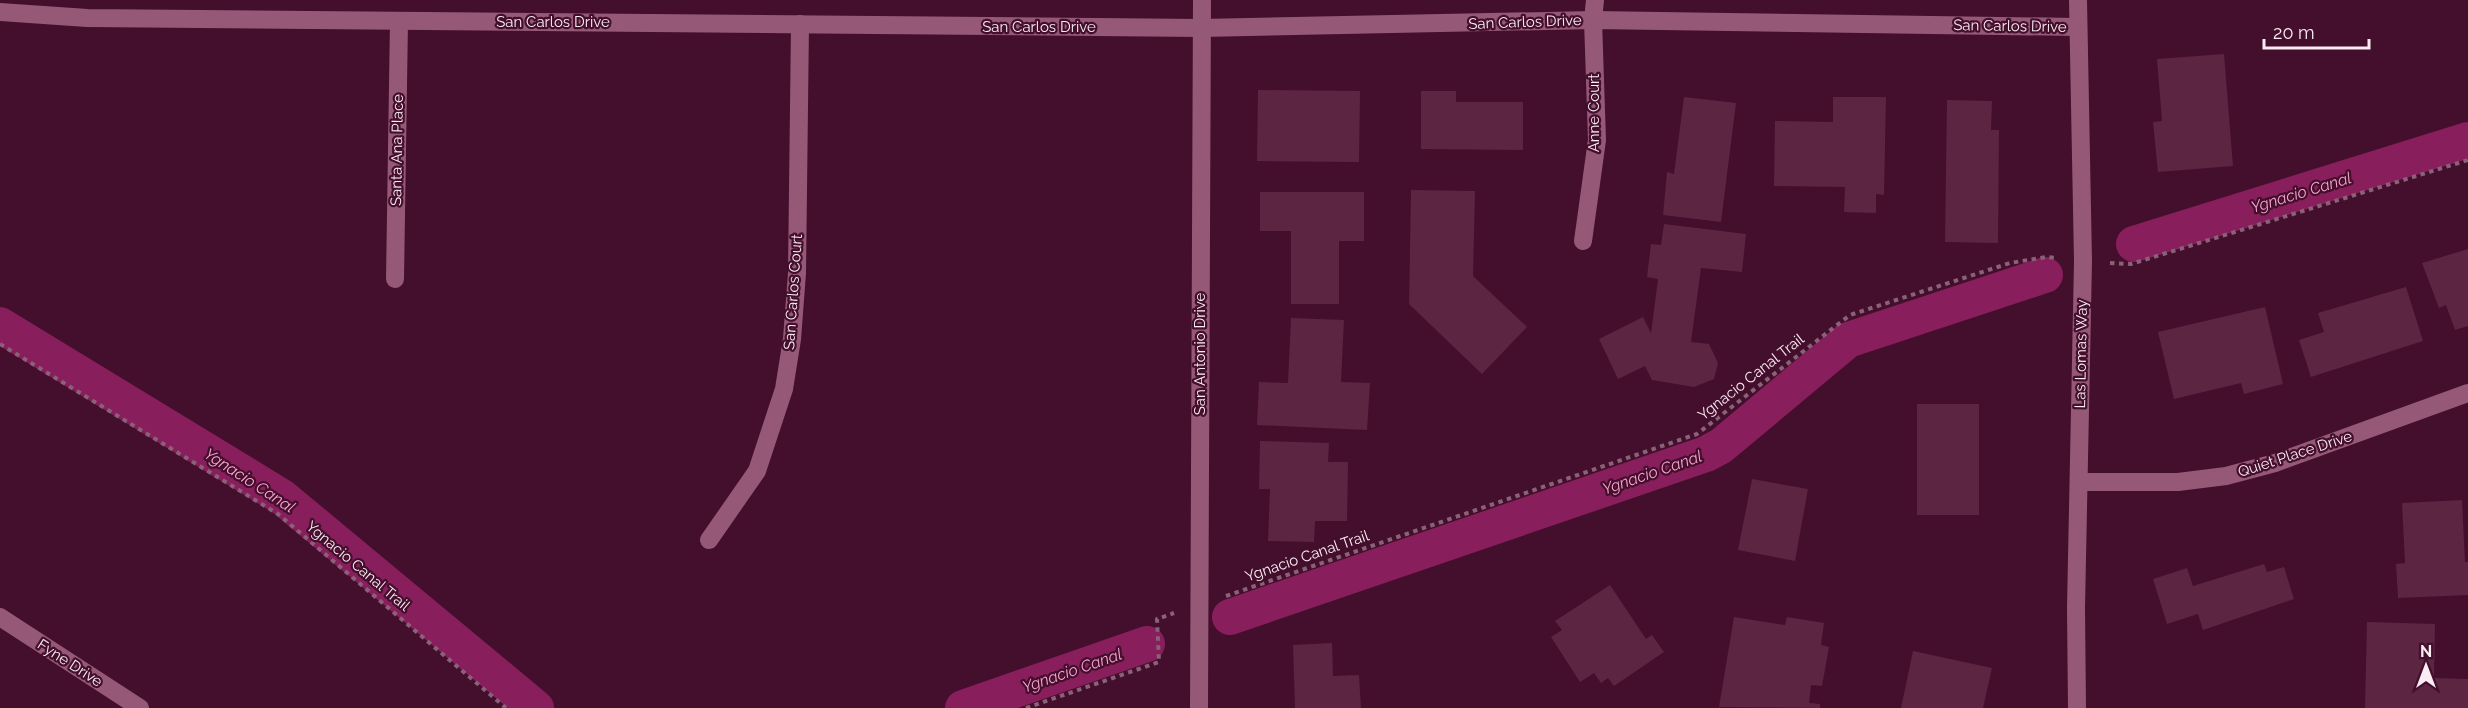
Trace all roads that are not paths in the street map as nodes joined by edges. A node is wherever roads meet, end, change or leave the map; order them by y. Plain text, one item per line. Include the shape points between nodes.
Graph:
1 (1202, 0) edge
2 (1595, 0) edge
3 (2078, 0) edge
4 (0, 12) edge
5 (1593, 20) junction
6 (399, 21) junction
7 (801, 24) junction
8 (2077, 27) junction
9 (1201, 28) junction
10 (1583, 241) dead end
11 (395, 279) dead end
12 (2468, 393) edge
13 (2079, 482) junction
14 (709, 540) dead end
15 (0, 618) edge
16 (140, 708) edge
17 (1199, 708) edge
18 (2078, 708) edge

1 - 9 street, San Antonio Drive
2 - 5 street, Anne Court
3 - 8 street, Las Lomas Way
4 - 6 street, San Carlos Drive via 87,18
5 - 8 street, San Carlos Drive
5 - 9 street, San Carlos Drive
5 - 10 street, Anne Court via 1597,140
6 - 7 street, San Carlos Drive
6 - 11 street, Santa Ana Place
7 - 9 street, San Carlos Drive
7 - 14 street, San Carlos Court via 797,273 784,388 757,471
8 - 13 street, Las Lomas Way via 2083,261
9 - 17 street, San Antonio Drive
12 - 13 street, Quiet Place Drive via 2275,463 2226,476 2178,482
13 - 18 street, Las Lomas Way
15 - 16 street, Fyne Drive

